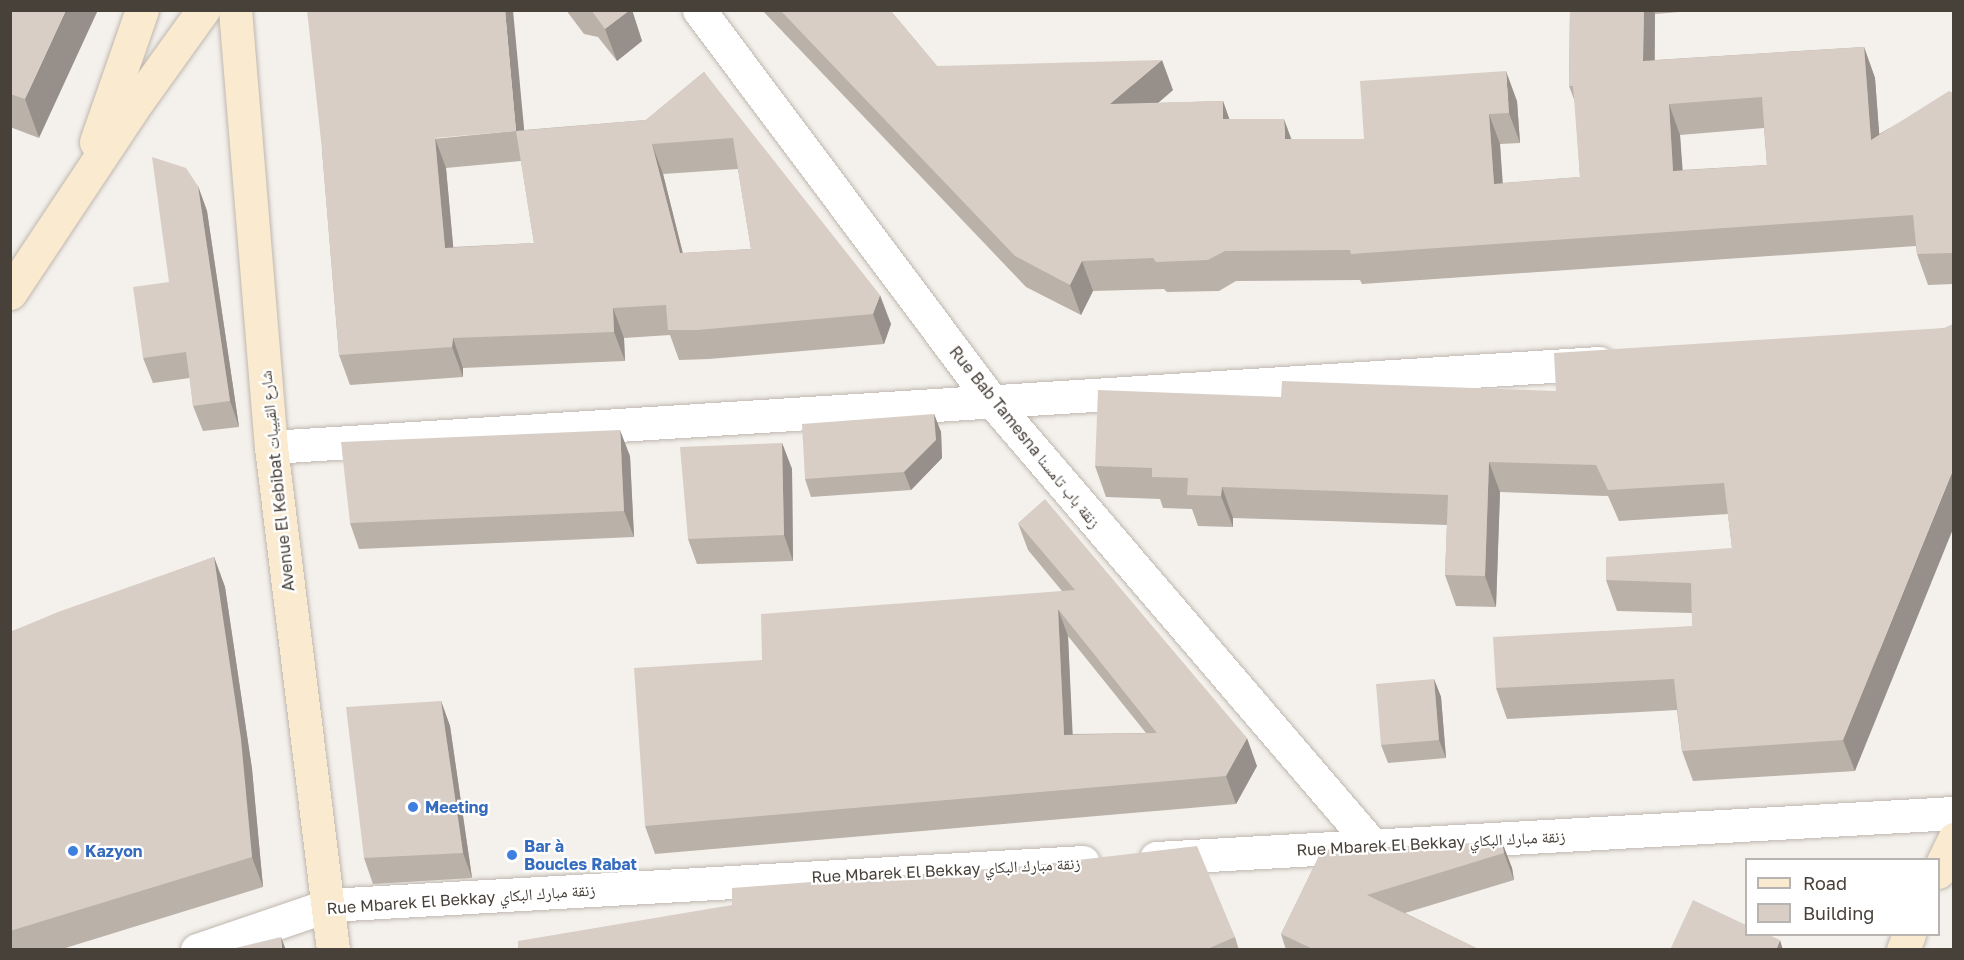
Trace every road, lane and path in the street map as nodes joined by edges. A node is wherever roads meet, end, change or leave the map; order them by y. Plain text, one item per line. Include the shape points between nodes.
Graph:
1 (142, 10) edge
2 (203, 10) edge
3 (235, 10) edge
4 (699, 10) edge
5 (79, 191) junction
6 (10, 293) edge
7 (1633, 361) edge
8 (992, 401) junction
9 (271, 447) junction
10 (1953, 813) edge
11 (1953, 839) edge
12 (1373, 846) junction
13 (1940, 868) edge
14 (329, 905) junction
15 (1909, 936) edge
16 (197, 950) edge
17 (333, 950) edge
18 (1903, 950) edge

1 - 5 street
2 - 5 street
3 - 9 street, Avenue El Kebibat شارع القبيبات
4 - 8 street, Rue Bab Tamesna زنقة باب تامسنا
5 - 6 street
7 - 8 street
8 - 9 street
8 - 12 street, Rue Bab Tamesna زنقة باب تامسنا
9 - 14 street, Avenue El Kebibat شارع القبيبات
10 - 12 street, Rue Mbarek El Bekkay زنقة مبارك البكاي
11 - 13 street
12 - 14 street, Rue Mbarek El Bekkay زنقة مبارك البكاي
14 - 16 street, Rue Mbarek El Bekkay زنقة مبارك البكاي
14 - 17 street, Avenue El Kebibat شارع القبيبات
15 - 18 street

